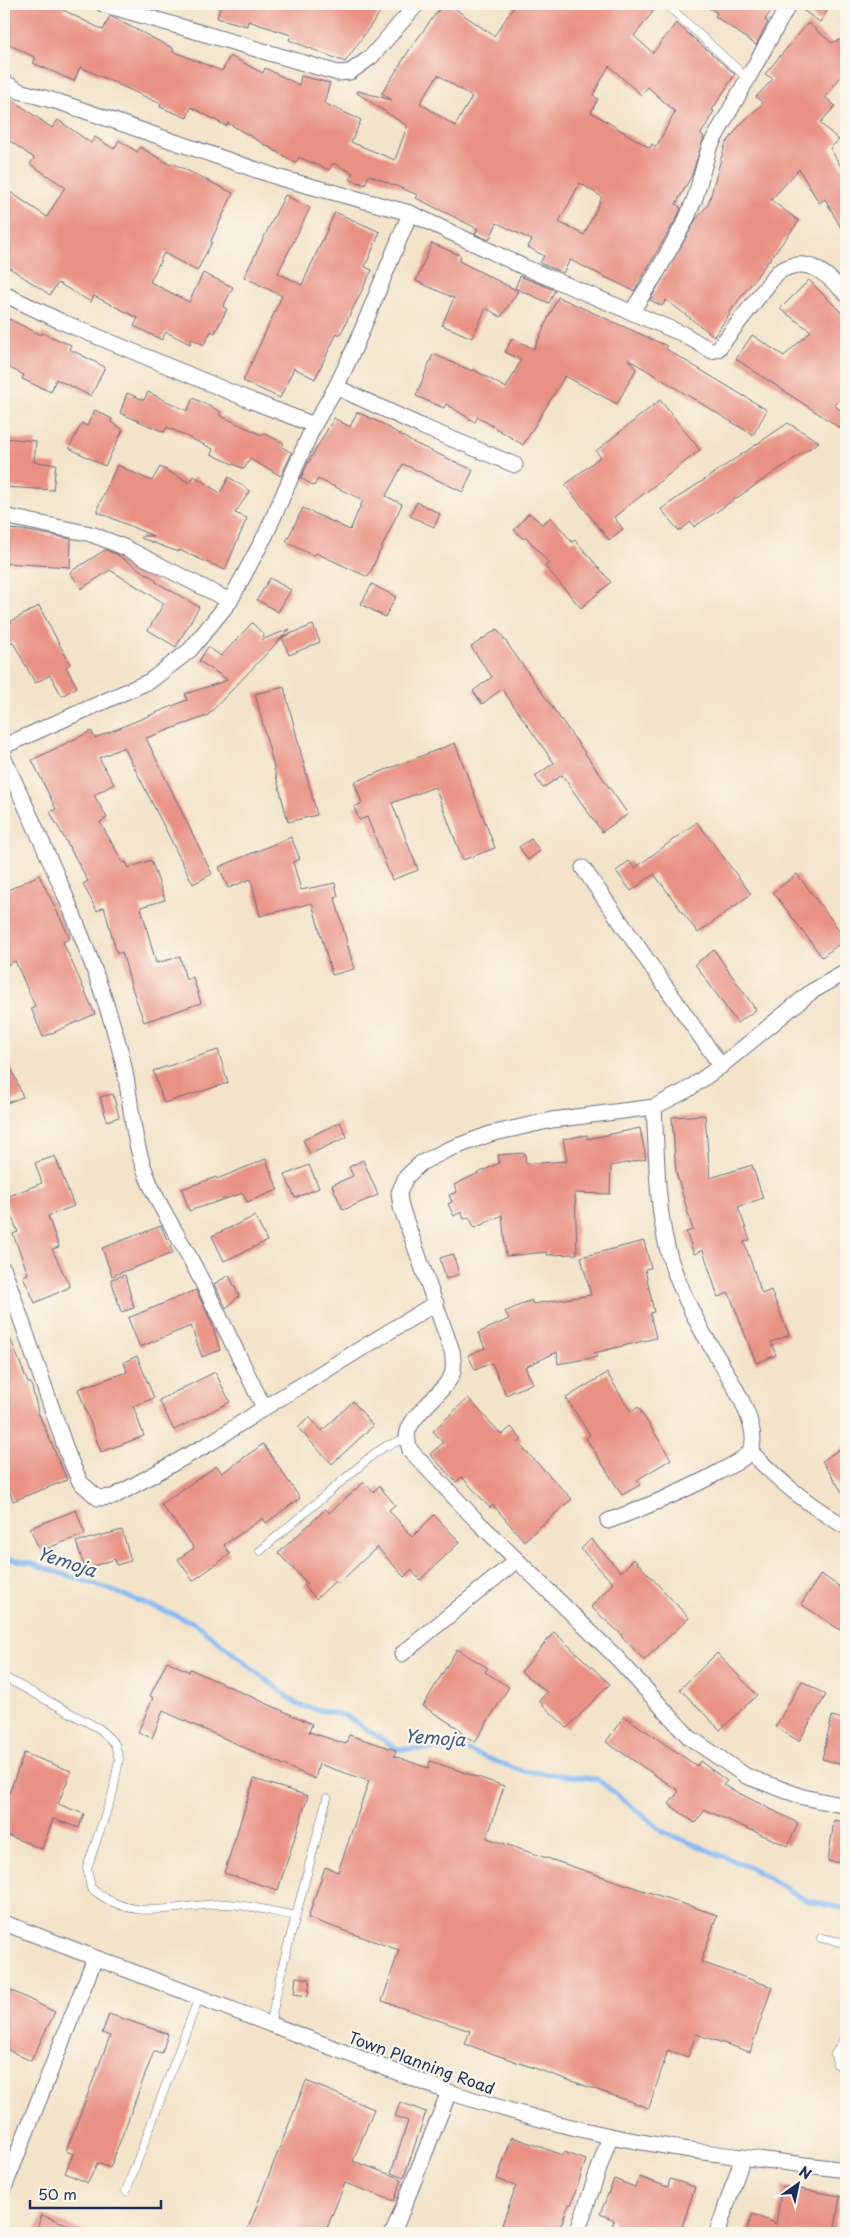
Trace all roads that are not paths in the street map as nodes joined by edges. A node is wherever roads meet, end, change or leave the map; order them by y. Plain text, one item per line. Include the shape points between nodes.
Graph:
1 (102, 4) edge
2 (417, 4) edge
3 (666, 4) edge
4 (789, 4) edge
5 (748, 79) junction
6 (4, 82) edge
7 (410, 213) junction
8 (4, 294) edge
9 (846, 294) edge
10 (632, 311) junction
11 (336, 387) junction
12 (314, 425) junction
13 (515, 465) dead end
14 (4, 516) edge
15 (230, 601) junction
16 (4, 746) edge
17 (4, 759) edge
18 (583, 868) dead end
19 (846, 972) edge
20 (721, 1066) junction
21 (654, 1107) junction
22 (4, 1270) edge
23 (436, 1303) junction
24 (264, 1408) junction
25 (407, 1438) junction
26 (750, 1451) junction
27 (608, 1521) dead end
28 (846, 1527) edge
29 (260, 1551) dead end
30 (517, 1560) junction
31 (402, 1654) dead end
32 (4, 1677) edge
33 (327, 1798) dead end
34 (846, 1806) edge
35 (296, 1916) junction
36 (4, 1923) edge
37 (821, 1938) dead end
38 (846, 1943) edge
39 (95, 1958) junction
40 (199, 1998) junction
41 (270, 2025) junction
42 (846, 2036) edge
43 (846, 2070) edge
44 (449, 2092) junction
45 (610, 2136) junction
46 (743, 2157) junction
47 (846, 2170) edge
48 (4, 2188) edge
49 (126, 2191) dead end
50 (393, 2233) edge
51 (577, 2233) edge
52 (717, 2233) edge

1 - 2 street via 338,73 350,72 370,57
3 - 5 lane
4 - 5 street
5 - 10 street via 708,148 686,220
6 - 7 street via 19,91 244,167
7 - 10 street via 524,267
7 - 11 street
8 - 12 street via 243,398
9 - 10 street via 831,278 814,267 788,265 777,273 718,349 712,351
11 - 12 street
11 - 13 street
12 - 15 street via 266,534
14 - 15 street via 91,534 124,547
15 - 16 street via 190,650 150,682
17 - 24 street via 49,856 101,986 121,1052 135,1140 144,1170 216,1307
18 - 20 street
19 - 20 street via 810,992
20 - 21 street via 688,1090
21 - 23 street via 552,1120 490,1134 448,1150 416,1168 406,1177 399,1193 401,1207
21 - 26 street via 667,1248 677,1279 702,1331 736,1386 753,1437
22 - 24 street via 68,1455 80,1482 98,1498 113,1497 212,1442
23 - 24 street
23 - 25 street via 454,1367 452,1375 408,1429
25 - 29 lane via 376,1453
25 - 30 street via 410,1450
26 - 27 street via 731,1466 683,1492
26 - 28 street via 779,1481 813,1508
30 - 31 street
30 - 34 street via 617,1658 689,1737 746,1776 803,1797
32 - 35 lane via 100,1729 115,1744 119,1759 113,1792 87,1868 90,1888 105,1900 129,1908 166,1910 228,1904
33 - 35 lane
35 - 41 lane
36 - 39 street, Town Planning Road
37 - 38 lane
39 - 40 street, Town Planning Road
39 - 48 street
40 - 41 street, Town Planning Road
40 - 49 lane
41 - 44 street, Town Planning Road
42 - 43 lane via 835,2054 837,2064
44 - 45 street, Town Planning Road via 515,2113
44 - 50 street
45 - 46 street, Town Planning Road
45 - 51 street
46 - 47 street, Town Planning Road
46 - 52 street

